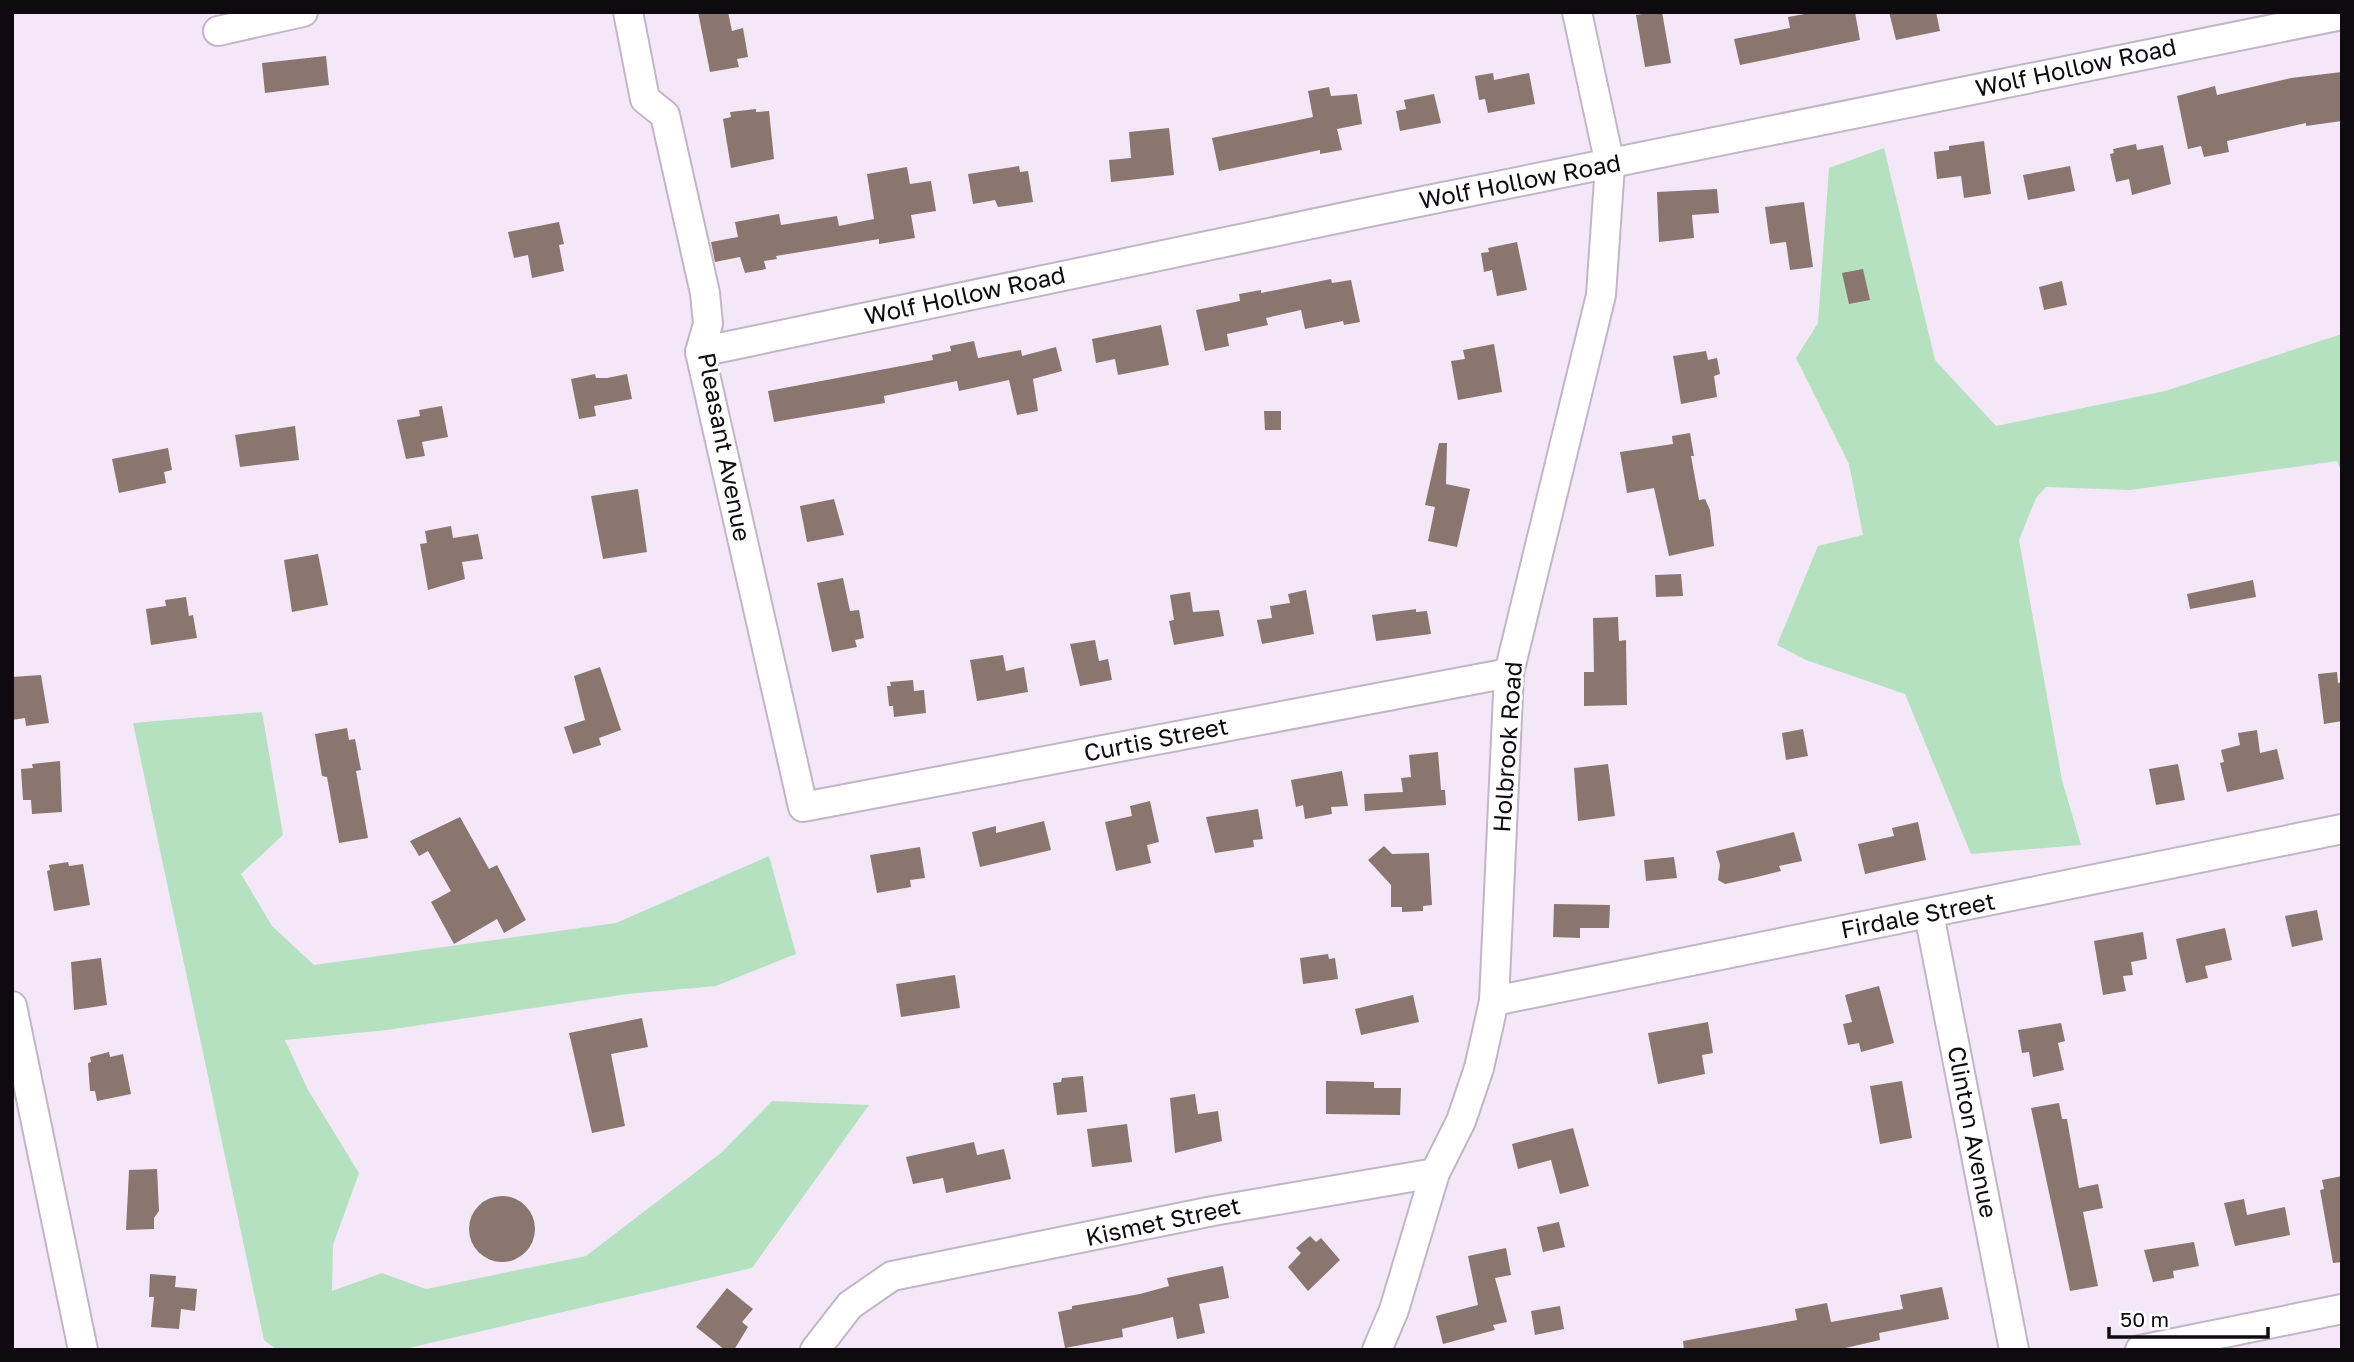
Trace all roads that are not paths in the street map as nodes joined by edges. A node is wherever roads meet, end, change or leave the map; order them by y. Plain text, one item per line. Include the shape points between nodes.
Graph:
1 (303, 12) edge
2 (628, 12) edge
3 (1577, 12) edge
4 (2342, 15) edge
5 (218, 32) dead end
6 (1610, 164) junction
7 (700, 352) junction
8 (1509, 673) junction
9 (803, 807) joint
10 (2342, 829) edge
11 (1929, 914) junction
12 (1494, 1001) junction
13 (12, 1006) edge
14 (1435, 1173) junction
15 (2342, 1309) edge
16 (83, 1350) edge
17 (815, 1350) edge
18 (1377, 1350) edge
19 (2014, 1350) edge
20 (2140, 1350) edge

1 - 5 street
2 - 7 street, Pleasant Avenue via 645,99 665,115 705,293 708,324
3 - 6 street, Holbrook Road
4 - 6 street, Wolf Hollow Road
6 - 7 street, Wolf Hollow Road
6 - 8 street, Holbrook Road via 1601,295
7 - 9 street, Pleasant Avenue
8 - 9 street, Curtis Street
8 - 12 street, Holbrook Road
10 - 11 street, Firdale Street
11 - 12 street, Firdale Street
11 - 19 street, Clinton Avenue
12 - 14 street, Holbrook Road via 1461,1121
13 - 16 street
14 - 17 street, Kismet Street via 1226,1209 892,1276 850,1305
14 - 18 street, Holbrook Road via 1394,1310
15 - 20 street

